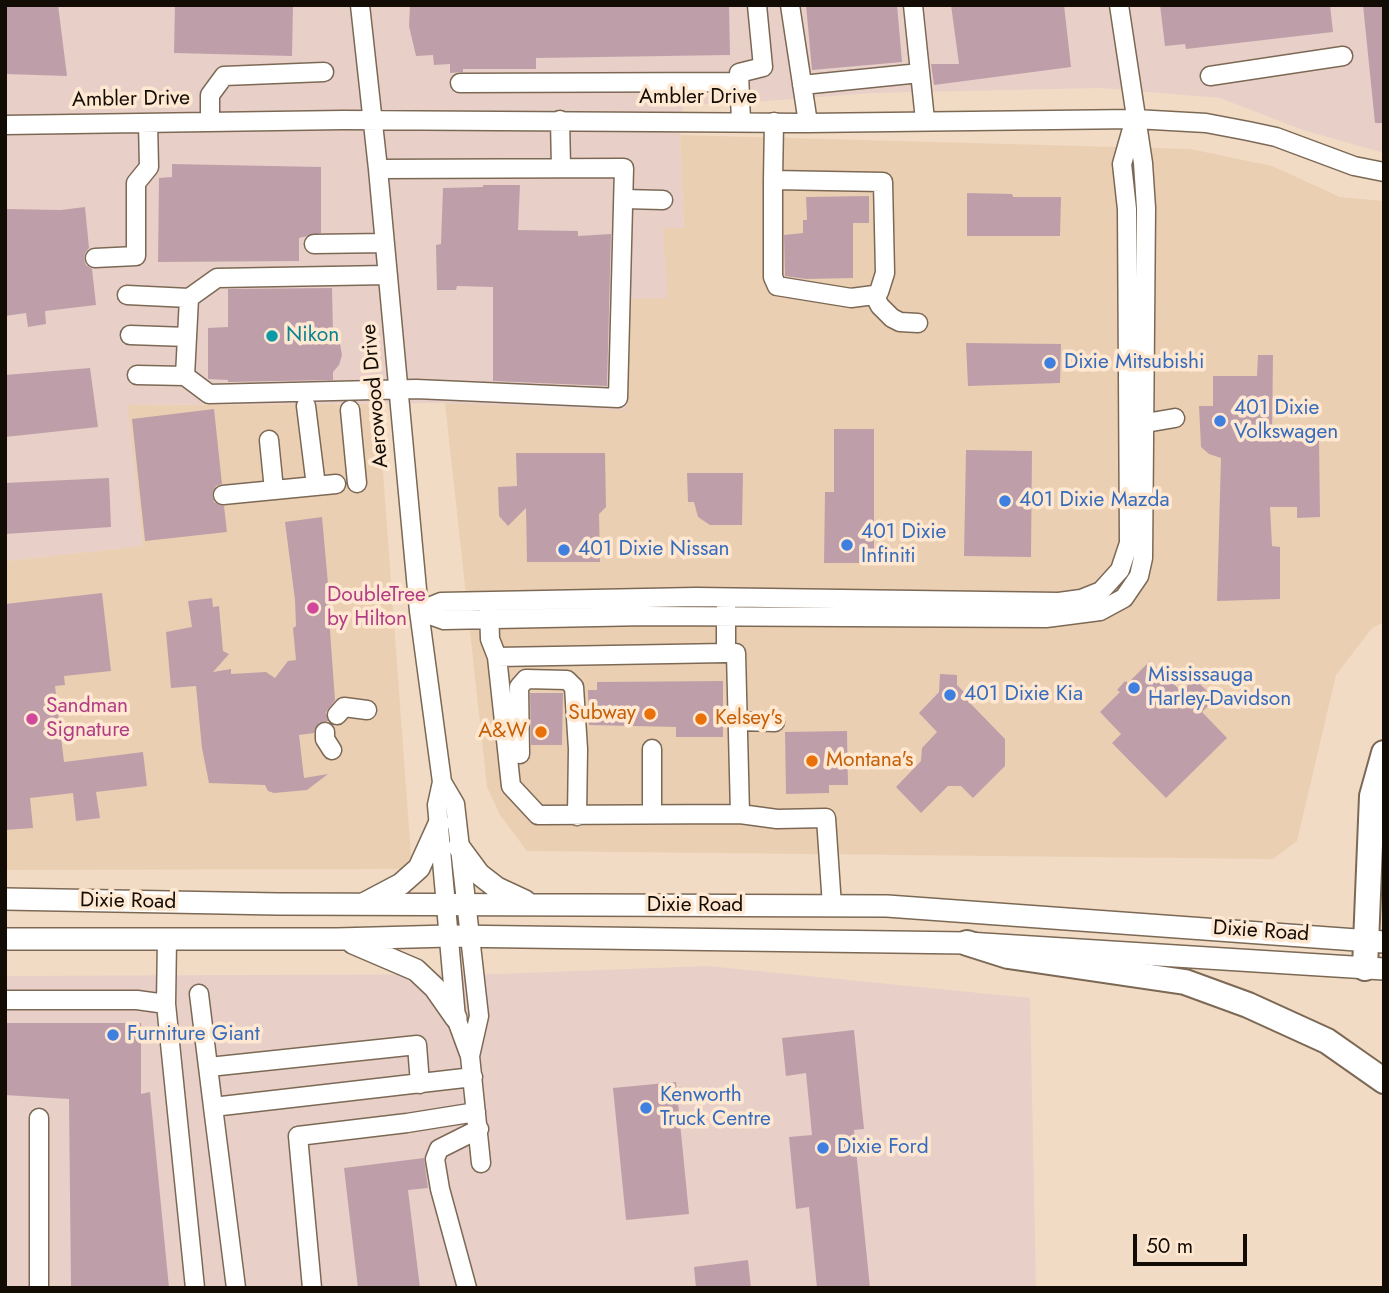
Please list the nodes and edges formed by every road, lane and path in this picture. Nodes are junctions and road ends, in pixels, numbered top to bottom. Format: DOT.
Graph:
graph roads {
  1 [pos="360,5"];
  2 [pos="757,5"];
  3 [pos="790,5"];
  4 [pos="913,5"];
  5 [pos="1119,5"];
  6 [pos="1343,56"];
  7 [pos="324,72"];
  8 [pos="920,74"];
  9 [pos="1210,76"];
  10 [pos="739,82"];
  11 [pos="460,83"];
  12 [pos="802,85"];
  13 [pos="1135,119"];
  14 [pos="560,120"];
  15 [pos="925,120"];
  16 [pos="373,121"];
  17 [pos="741,121"];
  18 [pos="210,122"];
  19 [pos="774,122"];
  20 [pos="148,123"];
  21 [pos="808,123"];
  22 [pos="5,125"];
  23 [pos="561,167"];
  24 [pos="378,169"];
  25 [pos="1384,172"];
  26 [pos="773,180"];
  27 [pos="624,199"];
  28 [pos="663,200"];
  29 [pos="1146,208"];
  30 [pos="1127,209"];
  31 [pos="385,243"];
  32 [pos="314,244"];
  33 [pos="95,258"];
  34 [pos="388,275"];
  35 [pos="127,295"];
  36 [pos="874,295"];
  37 [pos="189,298"];
  38 [pos="918,323"];
  39 [pos="130,335"];
  40 [pos="187,337"];
  41 [pos="137,375"];
  42 [pos="185,376"];
  43 [pos="398,390"];
  44 [pos="306,406"];
  45 [pos="350,411"];
  46 [pos="1175,418"];
  47 [pos="1136,425"];
  48 [pos="269,440"];
  49 [pos="357,483"];
  50 [pos="337,484"];
  51 [pos="316,486"];
  52 [pos="274,490"];
  53 [pos="223,495"];
  54 [pos="726,597"];
  55 [pos="884,599"];
  56 [pos="489,600"];
  57 [pos="1046,610"];
  58 [pos="419,611"];
  59 [pos="726,617"];
  60 [pos="883,617"];
  61 [pos="490,619"];
  62 [pos="726,653"];
  63 [pos="497,657"];
  64 [pos="367,710"];
  65 [pos="337,715"];
  66 [pos="738,722"];
  67 [pos="775,722"];
  68 [pos="325,732"];
  69 [pos="652,749"];
  70 [pos="332,750"];
  71 [pos="1384,753"];
  72 [pos="520,754"];
  73 [pos="442,782"];
  74 [pos="652,814"];
  75 [pos="740,814"];
  76 [pos="577,816"];
  77 [pos="439,824"];
  78 [pos="459,847"];
  79 [pos="5,899"];
  80 [pos="363,904"];
  81 [pos="457,904"];
  82 [pos="534,905"];
  83 [pos="832,906"];
  84 [pos="460,936"];
  85 [pos="5,939"];
  86 [pos="167,939"];
  87 [pos="338,939"];
  88 [pos="1375,941"];
  89 [pos="967,943"];
  90 [pos="1374,968"];
  91 [pos="199,994"];
  92 [pos="5,1000"];
  93 [pos="166,1004"];
  94 [pos="456,1018"];
  95 [pos="470,1056"];
  96 [pos="209,1067"];
  97 [pos="473,1077"];
  98 [pos="1384,1081"];
  99 [pos="420,1084"];
  100 [pos="214,1107"];
  101 [pos="39,1118"];
  102 [pos="478,1121"];
  103 [pos="481,1163"];
  104 [pos="39,1288"];
  105 [pos="195,1288"];
  106 [pos="236,1288"];
  107 [pos="312,1288"];
  108 [pos="467,1288"];
  1 -- 16 [label="street, Aerowood Drive"];
  2 -- 10 [label="street"];
  3 -- 12 [label="street"];
  4 -- 8 [label="street"];
  5 -- 13 [label="street"];
  6 -- 9 [label="street"];
  7 -- 18 [label="street"];
  8 -- 12 [label="street"];
  8 -- 15 [label="street"];
  10 -- 11 [label="street"];
  10 -- 17 [label="street"];
  12 -- 21 [label="street"];
  13 -- 15 [label="street, Ambler Drive"];
  13 -- 25 [label="street, Ambler Drive"];
  13 -- 29 [label="street"];
  13 -- 30 [label="street"];
  14 -- 16 [label="street, Ambler Drive"];
  14 -- 17 [label="street, Ambler Drive"];
  14 -- 23 [label="street"];
  15 -- 21 [label="street, Ambler Drive"];
  16 -- 18 [label="street, Ambler Drive"];
  16 -- 24 [label="street, Aerowood Drive"];
  17 -- 19 [label="street, Ambler Drive"];
  18 -- 20 [label="street, Ambler Drive"];
  19 -- 21 [label="street, Ambler Drive"];
  19 -- 26 [label="street"];
  20 -- 22 [label="street, Ambler Drive"];
  20 -- 33 [label="street"];
  23 -- 24 [label="street"];
  23 -- 27 [label="street"];
  24 -- 31 [label="street, Aerowood Drive"];
  26 -- 36 [label="street"];
  26 -- 36 [label="street"];
  27 -- 28 [label="street"];
  27 -- 43 [label="street"];
  29 -- 30 [label="street"];
  29 -- 47 [label="street"];
  30 -- 47 [label="street"];
  31 -- 32 [label="street"];
  31 -- 34 [label="street, Aerowood Drive"];
  34 -- 37 [label="street"];
  34 -- 43 [label="street, Aerowood Drive"];
  35 -- 37 [label="street"];
  36 -- 38 [label="street"];
  37 -- 40 [label="street"];
  39 -- 40 [label="street"];
  40 -- 42 [label="street"];
  41 -- 42 [label="street"];
  42 -- 43 [label="street"];
  43 -- 58 [label="street, Aerowood Drive"];
  44 -- 51 [label="street"];
  45 -- 49 [label="street"];
  46 -- 47 [label="street"];
  47 -- 57 [label="street"];
  48 -- 52 [label="street"];
  50 -- 51 [label="street"];
  51 -- 52 [label="street"];
  52 -- 53 [label="street"];
  54 -- 55 [label="street"];
  54 -- 56 [label="street"];
  54 -- 59 [label="street"];
  55 -- 57 [label="street"];
  55 -- 60 [label="street"];
  56 -- 58 [label="street"];
  56 -- 61 [label="street"];
  57 -- 60 [label="street"];
  58 -- 61 [label="street"];
  58 -- 73 [label="street, Aerowood Drive"];
  59 -- 60 [label="street"];
  59 -- 61 [label="street"];
  59 -- 62 [label="street"];
  61 -- 63 [label="street"];
  62 -- 63 [label="street"];
  62 -- 66 [label="street"];
  63 -- 76 [label="street"];
  64 -- 65 [label="street"];
  66 -- 67 [label="street"];
  66 -- 75 [label="street"];
  68 -- 70 [label="street"];
  69 -- 74 [label="street"];
  71 -- 88 [label="highway"];
  72 -- 76 [label="street"];
  73 -- 77 [label="street, Aerowood Drive"];
  73 -- 78 [label="street, Aerowood Drive"];
  74 -- 75 [label="street"];
  74 -- 76 [label="street"];
  75 -- 83 [label="street"];
  77 -- 80 [label="main road"];
  77 -- 81 [label="street, Aerowood Drive"];
  78 -- 81 [label="street, Aerowood Drive"];
  78 -- 82 [label="main road"];
  79 -- 80 [label="main road, Dixie Road"];
  80 -- 81 [label="main road, Dixie Road"];
  81 -- 82 [label="main road, Dixie Road"];
  81 -- 84 [label="street, Aerowood Drive"];
  82 -- 83 [label="main road, Dixie Road"];
  83 -- 88 [label="main road, Dixie Road"];
  84 -- 87 [label="main road, Dixie Road"];
  84 -- 89 [label="main road, Dixie Road"];
  84 -- 94 [label="street, Aerowood Drive"];
  84 -- 95 [label="street, Aerowood Drive"];
  85 -- 86 [label="main road, Dixie Road"];
  86 -- 87 [label="main road, Dixie Road"];
  86 -- 93 [label="street"];
  87 -- 94 [label="main road"];
  88 -- 90 [label="highway"];
  89 -- 90 [label="main road, Dixie Road"];
  89 -- 98 [label="highway"];
  91 -- 96 [label="street"];
  92 -- 93 [label="street"];
  93 -- 105 [label="street"];
  94 -- 95 [label="street, Aerowood Drive"];
  95 -- 97 [label="street, Aerowood Drive"];
  96 -- 99 [label="street"];
  96 -- 100 [label="street"];
  97 -- 99 [label="street"];
  97 -- 102 [label="street, Aerowood Drive"];
  99 -- 100 [label="street"];
  100 -- 106 [label="street"];
  101 -- 104 [label="street"];
  102 -- 103 [label="street, Aerowood Drive"];
  102 -- 107 [label="street"];
  102 -- 108 [label="street"];
}
